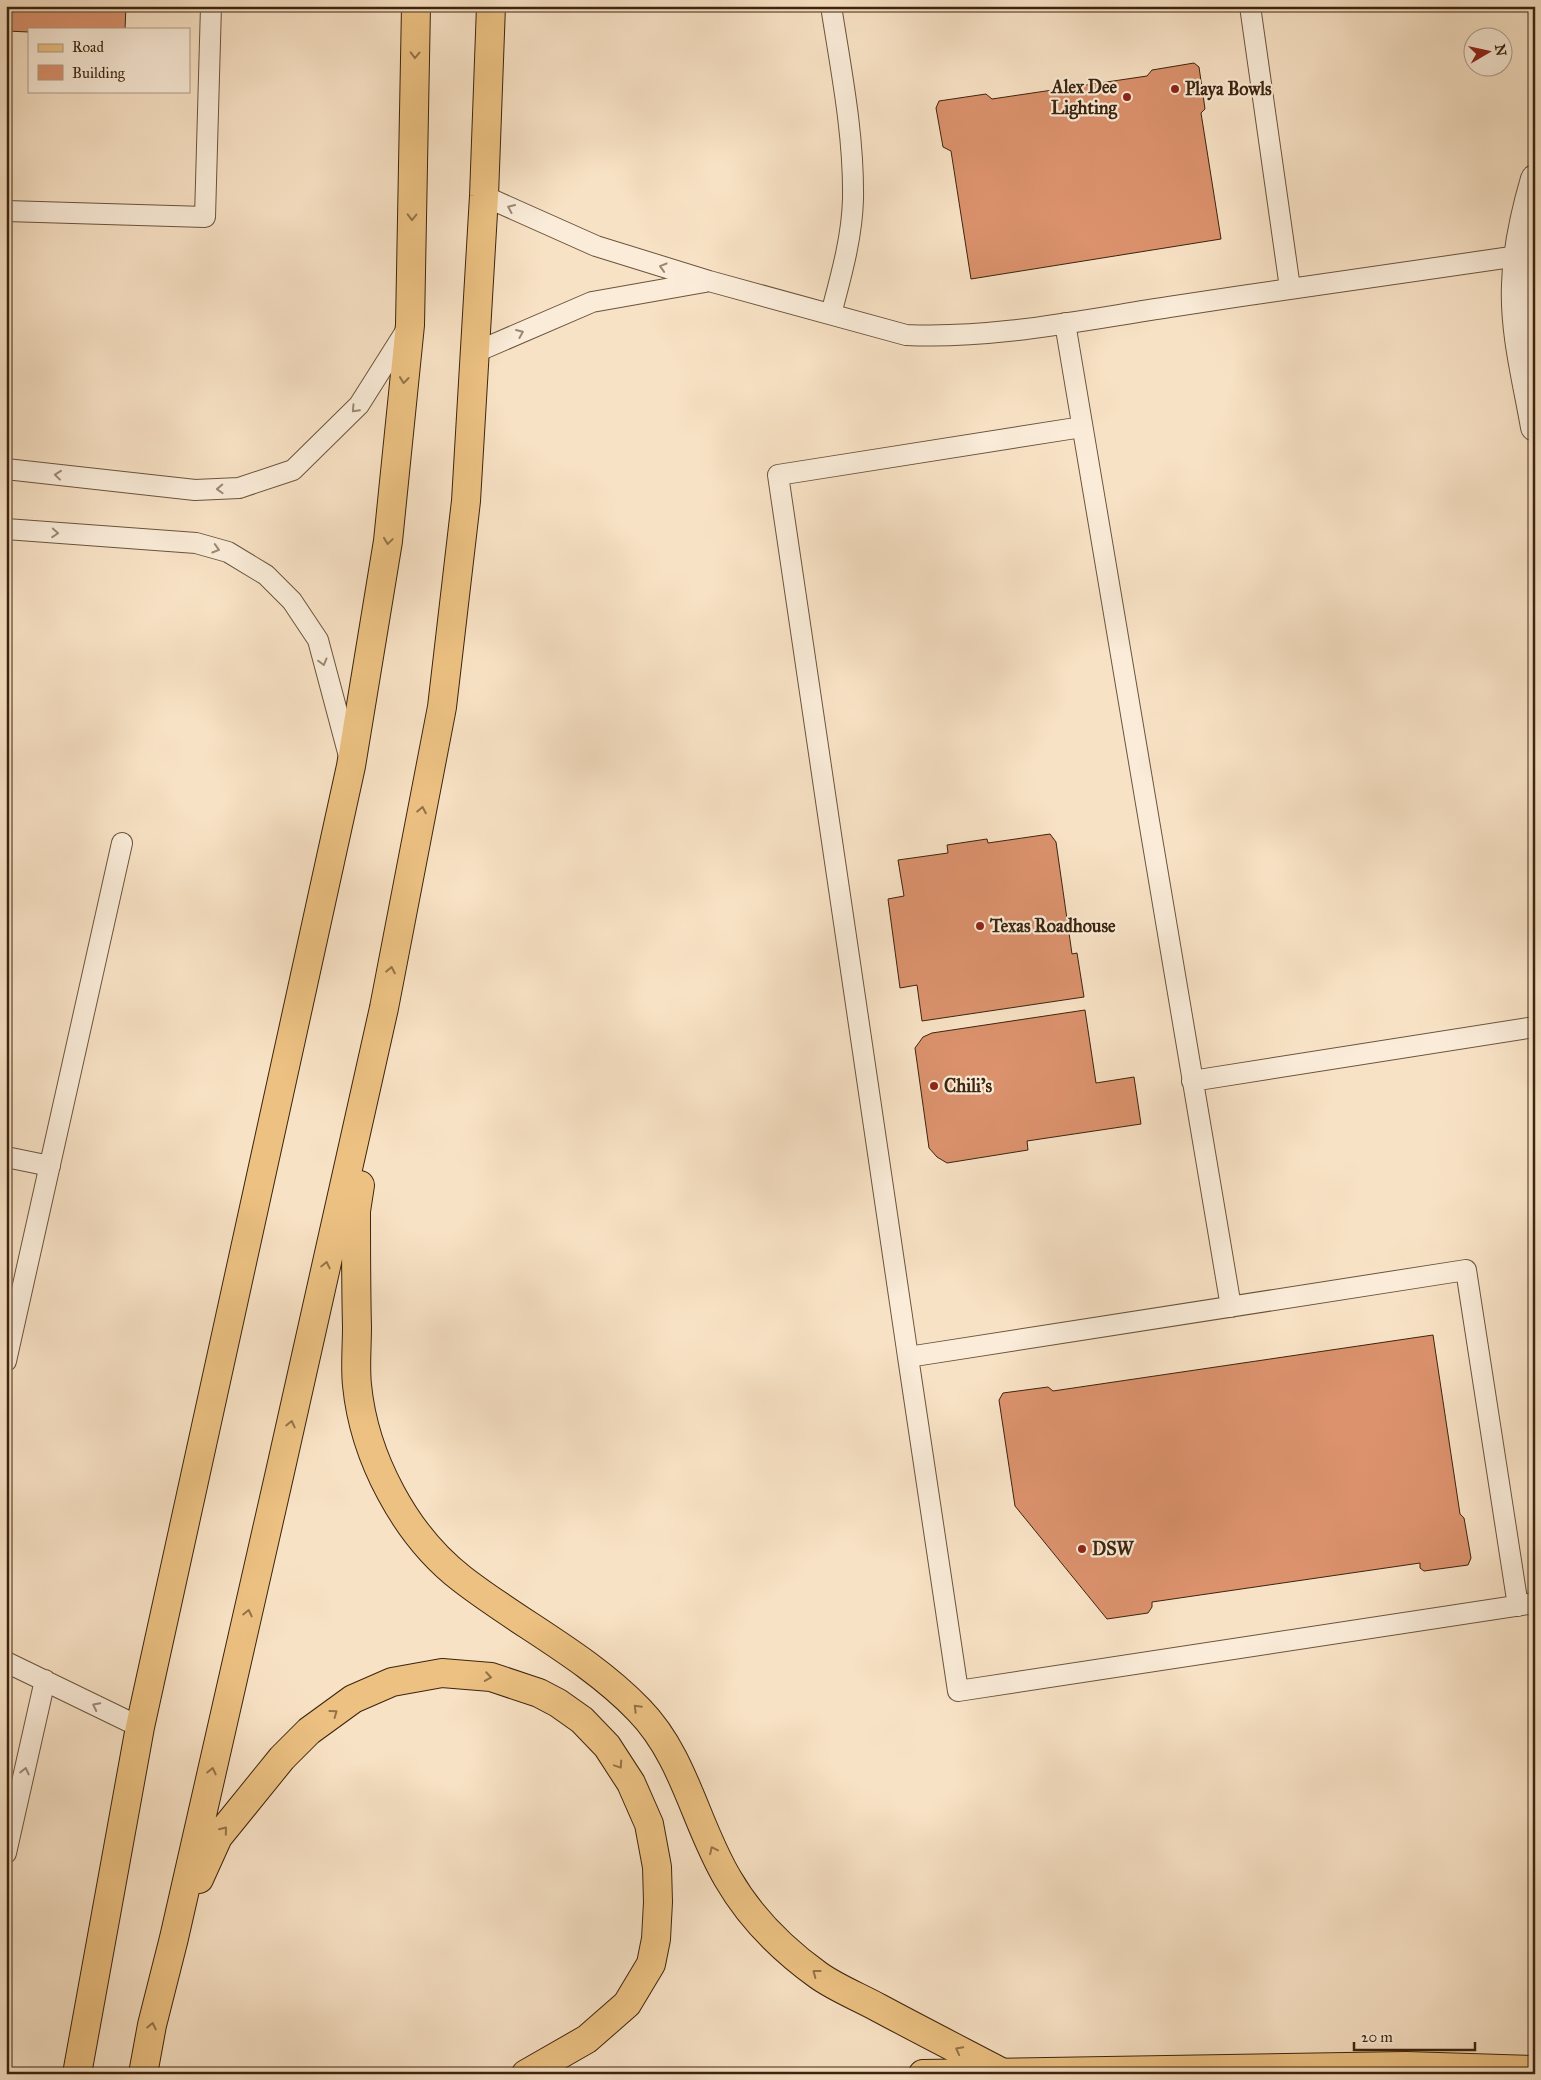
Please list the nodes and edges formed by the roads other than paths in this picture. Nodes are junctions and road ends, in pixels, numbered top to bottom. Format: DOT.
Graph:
graph roads {
  1 [pos="211,6"];
  2 [pos="416,6"];
  3 [pos="491,6"];
  4 [pos="831,6"];
  5 [pos="1250,6"];
  6 [pos="1535,179"];
  7 [pos="484,196"];
  8 [pos="6,211"];
  9 [pos="1518,256"];
  10 [pos="709,281"];
  11 [pos="1290,288"];
  12 [pos="831,314"];
  13 [pos="1065,323"];
  14 [pos="410,325"];
  15 [pos="476,352"];
  16 [pos="1082,427"];
  17 [pos="1535,427"];
  18 [pos="6,469"];
  19 [pos="6,529"];
  20 [pos="351,766"];
  21 [pos="122,843"];
  22 [pos="384,1008"];
  23 [pos="1535,1027"];
  24 [pos="1192,1081"];
  25 [pos="6,1157"];
  26 [pos="50,1166"];
  27 [pos="1231,1307"];
  28 [pos="908,1358"];
  29 [pos="6,1361"];
  30 [pos="1526,1605"];
  31 [pos="6,1662"];
  32 [pos="45,1680"];
  33 [pos="140,1728"];
  34 [pos="6,1853"];
  35 [pos="174,1938"];
  36 [pos="1535,2070"];
  37 [pos="1002,2073"];
  38 [pos="77,2074"];
  39 [pos="143,2074"];
  40 [pos="526,2074"];
  41 [pos="923,2074"];
  1 -- 8 [label="lane"];
  2 -- 14 [label="main road, one-way"];
  3 -- 7 [label="main road"];
  4 -- 12 [label="lane"];
  5 -- 11 [label="lane"];
  6 -- 9 [label="street"];
  10 -- 7 [label="lane, one-way"];
  7 -- 15 [label="main road"];
  9 -- 11 [label="lane"];
  9 -- 17 [label="street"];
  10 -- 12 [label="lane"];
  15 -- 10 [label="lane, one-way"];
  11 -- 13 [label="lane"];
  12 -- 13 [label="lane"];
  13 -- 16 [label="lane"];
  14 -- 18 [label="lane, one-way"];
  14 -- 20 [label="main road, one-way"];
  22 -- 15 [label="main road, one-way"];
  16 -- 24 [label="lane"];
  16 -- 28 [label="lane"];
  19 -- 20 [label="lane, one-way"];
  20 -- 33 [label="main road"];
  21 -- 26 [label="lane"];
  35 -- 22 [label="main road, one-way"];
  37 -- 22 [label="main road, one-way"];
  23 -- 24 [label="lane"];
  24 -- 27 [label="lane"];
  25 -- 26 [label="lane"];
  26 -- 29 [label="lane"];
  27 -- 28 [label="lane"];
  27 -- 30 [label="lane"];
  28 -- 30 [label="lane"];
  31 -- 32 [label="lane"];
  33 -- 32 [label="lane, one-way"];
  34 -- 32 [label="lane, one-way"];
  33 -- 38 [label="main road"];
  39 -- 35 [label="main road, one-way"];
  35 -- 40 [label="main road, one-way"];
  36 -- 37 [label="main road"];
  37 -- 41 [label="main road"];
}
